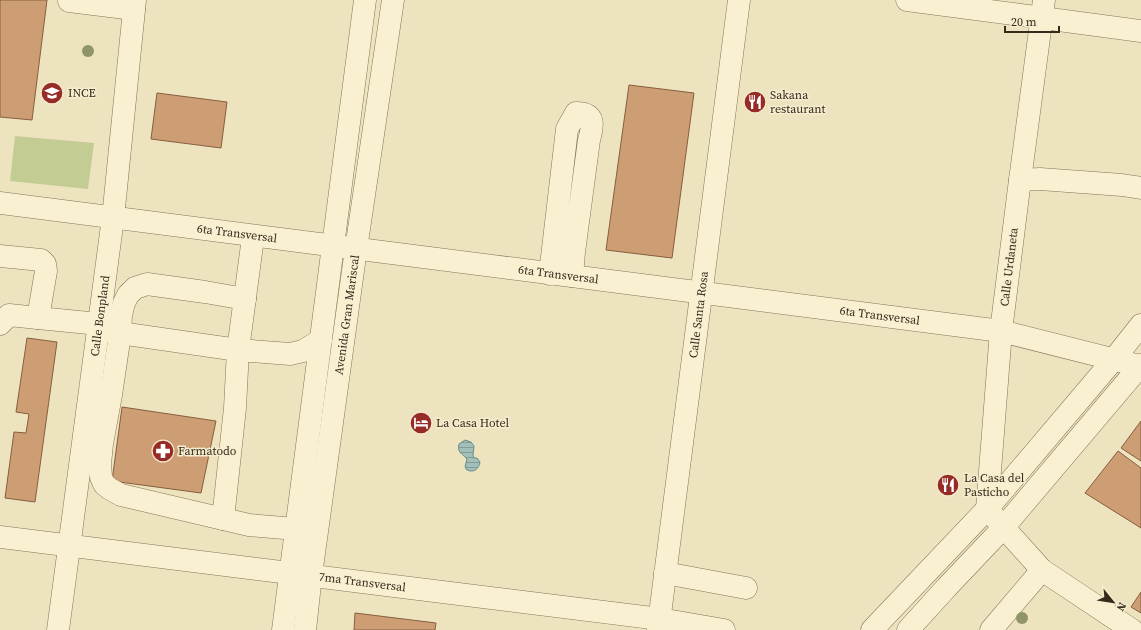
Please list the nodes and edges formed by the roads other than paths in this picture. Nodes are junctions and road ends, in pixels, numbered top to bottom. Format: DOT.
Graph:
graph roads {
  1 [pos="365,0"];
  2 [pos="392,0"];
  3 [pos="739,0"];
  4 [pos="907,0"];
  5 [pos="69,1"];
  6 [pos="134,4"];
  7 [pos="1043,9"];
  8 [pos="1141,32"];
  9 [pos="1020,180"];
  10 [pos="1141,188"];
  11 [pos="0,203"];
  12 [pos="113,218"];
  13 [pos="252,236"];
  14 [pos="334,246"];
  15 [pos="356,249"];
  16 [pos="0,256"];
  17 [pos="550,274"];
  18 [pos="572,276"];
  19 [pos="700,293"];
  20 [pos="245,299"];
  21 [pos="38,318"];
  22 [pos="0,324"];
  23 [pos="1141,325"];
  24 [pos="98,327"];
  25 [pos="1001,331"];
  26 [pos="120,334"];
  27 [pos="321,340"];
  28 [pos="238,350"];
  29 [pos="1114,359"];
  30 [pos="1140,366"];
  31 [pos="986,509"];
  32 [pos="223,519"];
  33 [pos="1003,528"];
  34 [pos="296,529"];
  35 [pos="0,537"];
  36 [pos="70,545"];
  37 [pos="1042,570"];
  38 [pos="290,572"];
  39 [pos="665,573"];
  40 [pos="311,575"];
  41 [pos="746,588"];
  42 [pos="659,624"];
  43 [pos="58,630"];
  44 [pos="283,630"];
  45 [pos="305,630"];
  46 [pos="724,630"];
  47 [pos="872,630"];
  48 [pos="908,630"];
  49 [pos="991,630"];
  50 [pos="1132,630"];
  1 -- 14 [label="street, Avenida Gran Mariscal"];
  2 -- 15 [label="street, Avenida Gran Mariscal"];
  3 -- 19 [label="street, Calle Santa Rosa"];
  4 -- 7 [label="street"];
  5 -- 6 [label="street"];
  6 -- 12 [label="street, Calle Bonpland"];
  7 -- 8 [label="street"];
  7 -- 9 [label="street, Calle Urdaneta"];
  9 -- 10 [label="street"];
  9 -- 25 [label="street, Calle Urdaneta"];
  11 -- 12 [label="street, 6ta Transversal"];
  12 -- 13 [label="street, 6ta Transversal"];
  12 -- 24 [label="street, Calle Bonpland"];
  13 -- 14 [label="street, 6ta Transversal"];
  13 -- 20 [label="street"];
  14 -- 15 [label="street, 6ta Transversal"];
  14 -- 27 [label="street, Avenida Gran Mariscal"];
  15 -- 17 [label="street, 6ta Transversal"];
  15 -- 40 [label="street, Avenida Gran Mariscal"];
  16 -- 21 [label="street"];
  17 -- 18 [label="street, 6ta Transversal"];
  17 -- 18 [label="street"];
  18 -- 19 [label="street, 6ta Transversal"];
  19 -- 25 [label="street, 6ta Transversal"];
  19 -- 39 [label="street, Calle Santa Rosa"];
  20 -- 26 [label="street"];
  20 -- 28 [label="street"];
  21 -- 22 [label="street"];
  21 -- 24 [label="street"];
  23 -- 29 [label="street"];
  24 -- 26 [label="street"];
  24 -- 36 [label="street, Calle Bonpland"];
  25 -- 29 [label="street, 6ta Transversal"];
  25 -- 31 [label="street, Calle Urdaneta"];
  26 -- 28 [label="street"];
  26 -- 32 [label="street"];
  27 -- 28 [label="street"];
  27 -- 34 [label="street, Avenida Gran Mariscal"];
  28 -- 32 [label="street"];
  29 -- 30 [label="street, 6ta Transversal"];
  29 -- 31 [label="street"];
  30 -- 33 [label="street"];
  31 -- 33 [label="street"];
  31 -- 47 [label="street"];
  32 -- 34 [label="street"];
  33 -- 37 [label="street"];
  33 -- 48 [label="street"];
  34 -- 38 [label="street, Avenida Gran Mariscal"];
  35 -- 36 [label="street, 7ma Transversal"];
  36 -- 38 [label="street, 7ma Transversal"];
  36 -- 43 [label="street, Calle Bonpland"];
  37 -- 49 [label="street"];
  37 -- 50 [label="street"];
  38 -- 40 [label="street, 7ma Transversal"];
  38 -- 44 [label="street, Avenida Gran Mariscal"];
  39 -- 41 [label="street"];
  39 -- 42 [label="street, Calle Santa Rosa"];
  40 -- 42 [label="street, 7ma Transversal"];
  40 -- 45 [label="street, Avenida Gran Mariscal"];
  42 -- 46 [label="street, 7ma Transversal"];
}
